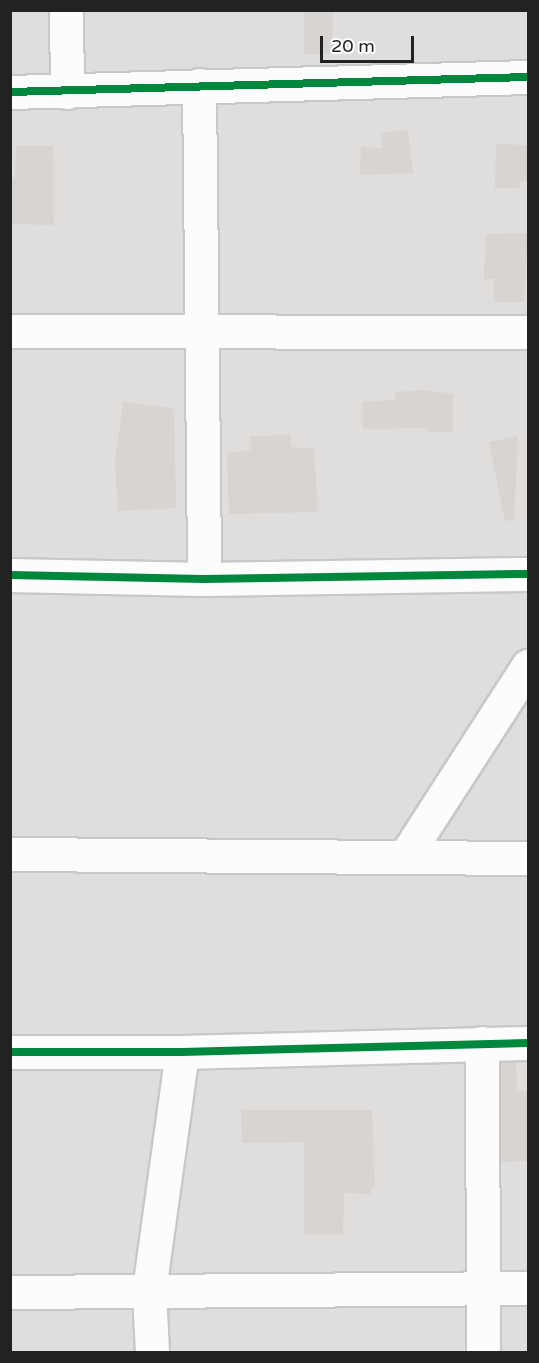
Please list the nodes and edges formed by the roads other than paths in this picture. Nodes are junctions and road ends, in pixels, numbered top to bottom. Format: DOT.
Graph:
graph roads {
  1 [pos="66,10"];
  2 [pos="528,77"];
  3 [pos="199,85"];
  4 [pos="67,92"];
  5 [pos="10,93"];
  6 [pos="10,331"];
  7 [pos="202,332"];
  8 [pos="528,332"];
  9 [pos="528,574"];
  10 [pos="10,575"];
  11 [pos="204,579"];
  12 [pos="528,666"];
  13 [pos="10,854"];
  14 [pos="406,855"];
  15 [pos="528,858"];
  16 [pos="482,1043"];
  17 [pos="528,1043"];
  18 [pos="10,1052"];
  19 [pos="182,1052"];
  20 [pos="483,1287"];
  21 [pos="528,1288"];
  22 [pos="150,1290"];
  23 [pos="10,1292"];
  24 [pos="152,1353"];
  25 [pos="483,1353"];
  1 -- 4 [label="street"];
  2 -- 3 [label="street"];
  3 -- 4 [label="street"];
  3 -- 7 [label="street"];
  4 -- 5 [label="street"];
  6 -- 7 [label="street"];
  7 -- 8 [label="street"];
  7 -- 11 [label="street"];
  9 -- 11 [label="street"];
  10 -- 11 [label="street"];
  12 -- 14 [label="street"];
  13 -- 14 [label="street"];
  14 -- 15 [label="street"];
  16 -- 17 [label="street"];
  16 -- 19 [label="street"];
  16 -- 20 [label="street"];
  18 -- 19 [label="street"];
  19 -- 22 [label="street"];
  20 -- 21 [label="street"];
  20 -- 22 [label="street"];
  20 -- 25 [label="street"];
  22 -- 23 [label="street"];
  22 -- 24 [label="street"];
}
